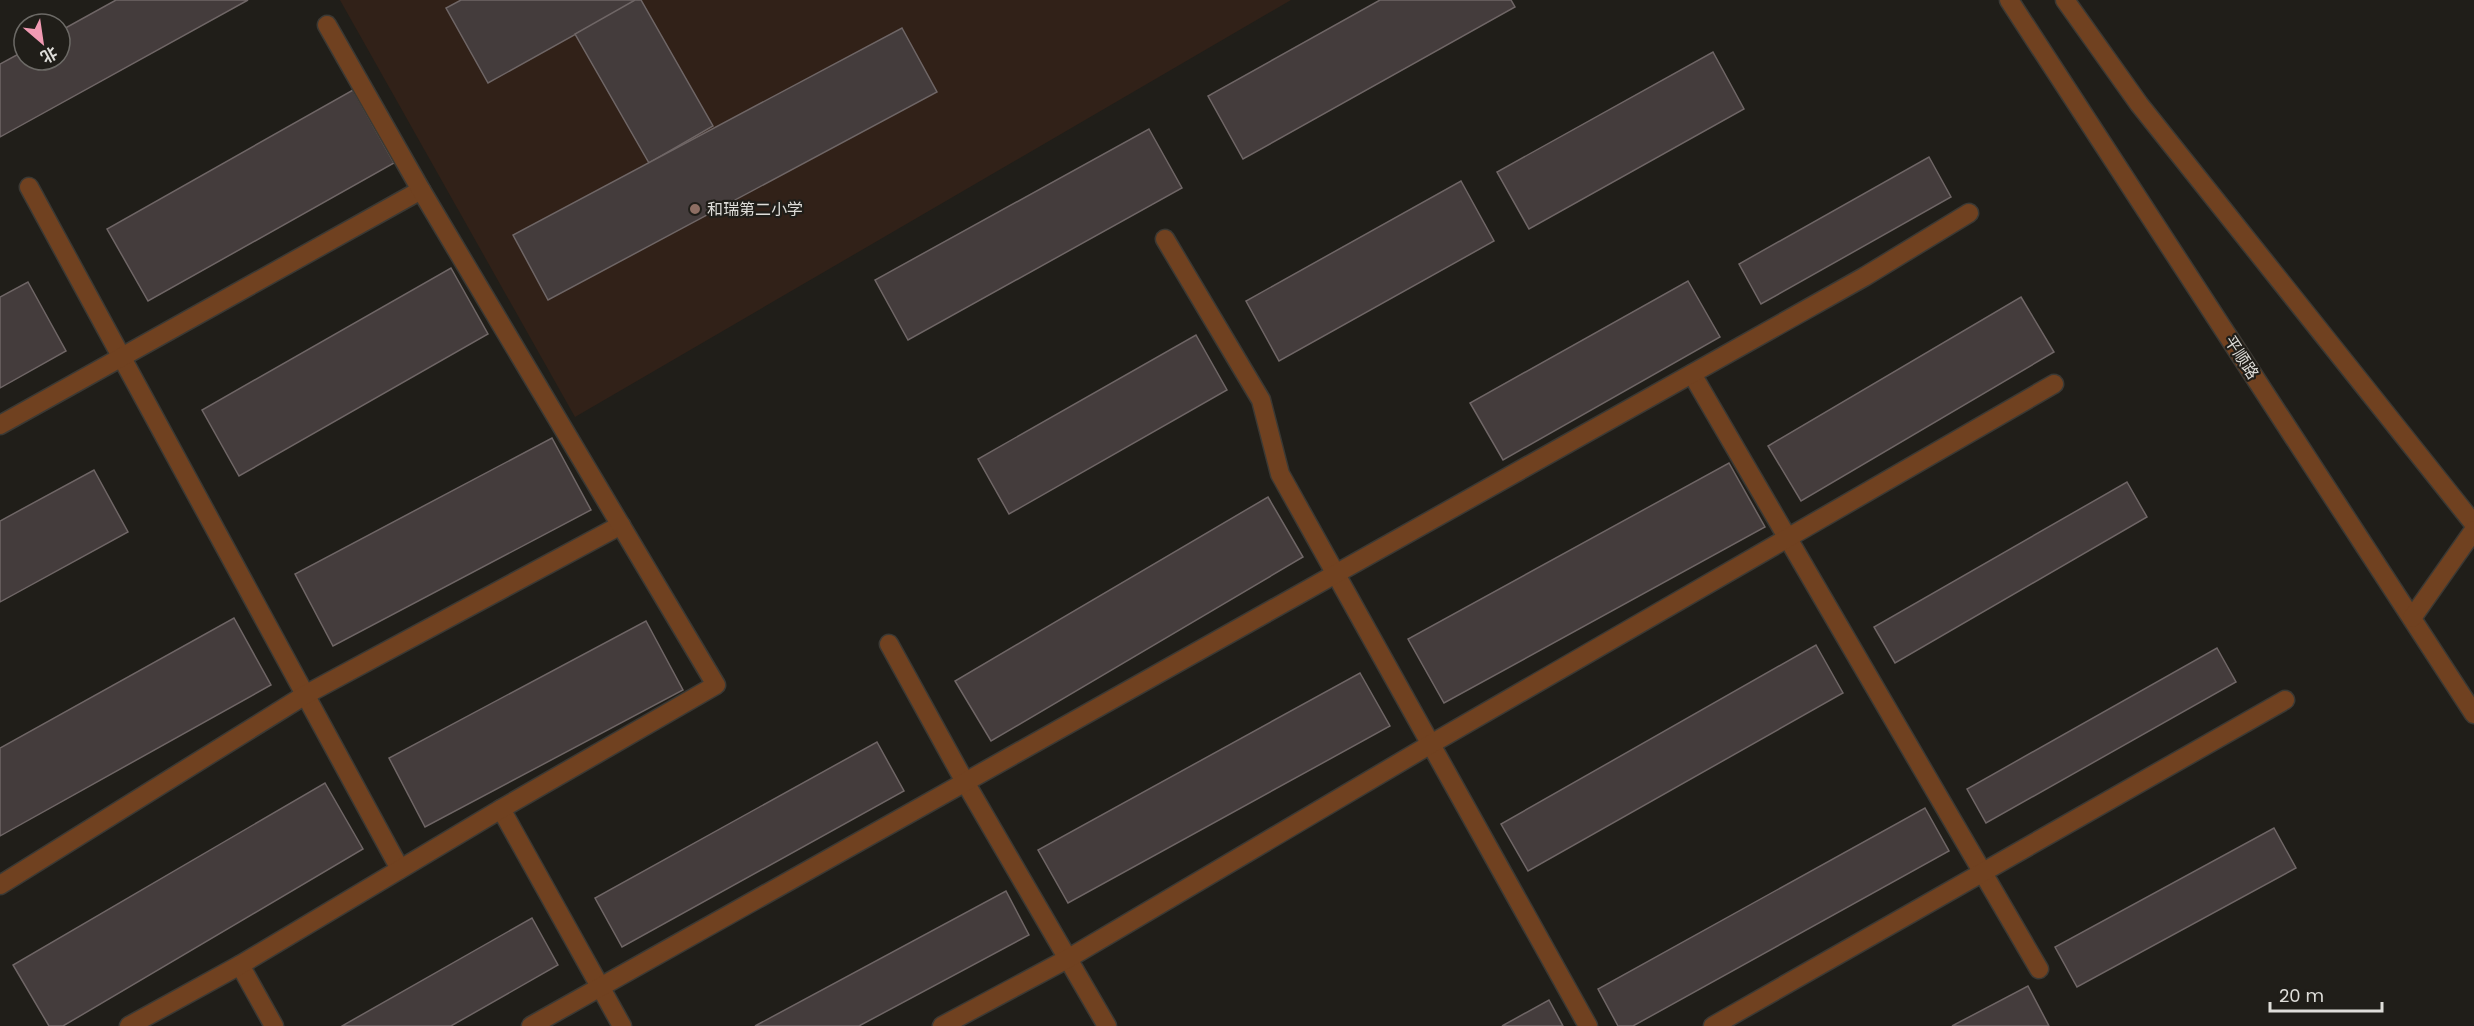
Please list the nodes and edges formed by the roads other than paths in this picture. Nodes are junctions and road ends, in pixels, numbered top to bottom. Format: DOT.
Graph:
graph roads {
  1 [pos="2009,0"];
  2 [pos="2065,0"];
  3 [pos="327,25"];
  4 [pos="29,187"];
  5 [pos="421,190"];
  6 [pos="1969,213"];
  7 [pos="1166,239"];
  8 [pos="121,356"];
  9 [pos="1692,374"];
  10 [pos="2054,384"];
  11 [pos="0,425"];
  12 [pos="2474,524"];
  13 [pos="621,525"];
  14 [pos="2474,530"];
  15 [pos="1786,537"];
  16 [pos="1336,575"];
  17 [pos="2412,618"];
  18 [pos="889,644"];
  19 [pos="305,695"];
  20 [pos="2285,699"];
  21 [pos="2474,714"];
  22 [pos="1431,744"];
  23 [pos="965,782"];
  24 [pos="501,809"];
  25 [pos="400,869"];
  26 [pos="1981,873"];
  27 [pos="0,885"];
  28 [pos="1069,958"];
  29 [pos="240,965"];
  30 [pos="2039,969"];
  31 [pos="600,987"];
  32 [pos="129,1026"];
  33 [pos="274,1026"];
  34 [pos="531,1026"];
  35 [pos="622,1026"];
  36 [pos="942,1026"];
  37 [pos="1107,1026"];
  38 [pos="1588,1026"];
  39 [pos="1713,1026"];
  1 -- 17 [label="street, 平顺路"];
  2 -- 12 [label="street"];
  3 -- 5 [label="street"];
  4 -- 8 [label="street"];
  5 -- 8 [label="street"];
  5 -- 13 [label="street"];
  6 -- 9 [label="street"];
  7 -- 16 [label="street"];
  8 -- 11 [label="street"];
  8 -- 19 [label="street"];
  9 -- 15 [label="street"];
  9 -- 16 [label="street"];
  10 -- 15 [label="street"];
  13 -- 19 [label="street"];
  13 -- 24 [label="street"];
  14 -- 17 [label="street"];
  15 -- 22 [label="street"];
  15 -- 26 [label="street"];
  16 -- 22 [label="street"];
  16 -- 23 [label="street"];
  17 -- 21 [label="street, 平顺路"];
  18 -- 23 [label="street"];
  19 -- 25 [label="street"];
  19 -- 27 [label="street"];
  20 -- 26 [label="street"];
  22 -- 28 [label="street"];
  22 -- 38 [label="street"];
  23 -- 28 [label="street"];
  23 -- 31 [label="street"];
  24 -- 25 [label="street"];
  24 -- 31 [label="street"];
  25 -- 29 [label="street"];
  26 -- 30 [label="street"];
  26 -- 39 [label="street"];
  28 -- 36 [label="street"];
  28 -- 37 [label="street"];
  29 -- 32 [label="street"];
  29 -- 33 [label="street"];
  31 -- 34 [label="street"];
  31 -- 35 [label="street"];
}
